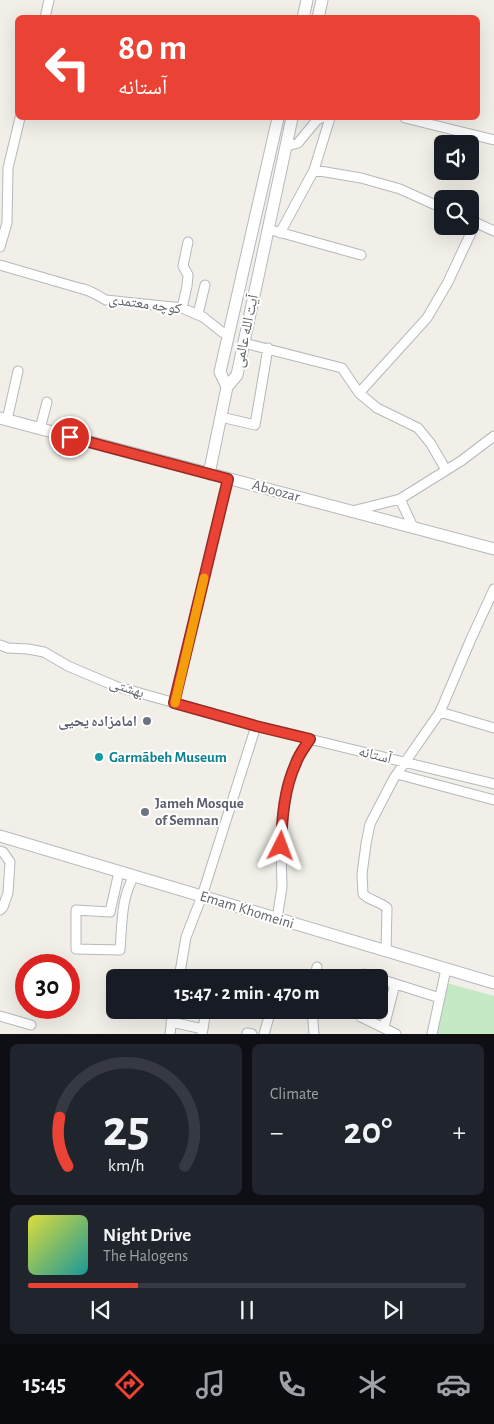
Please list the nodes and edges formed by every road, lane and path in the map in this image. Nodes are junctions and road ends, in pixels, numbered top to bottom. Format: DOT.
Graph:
graph roads {
  1 [pos="49,0"];
  2 [pos="308,0"];
  3 [pos="322,0"];
  4 [pos="46,15"];
  5 [pos="304,15"];
  6 [pos="319,15"];
  7 [pos="20,120"];
  8 [pos="278,120"];
  9 [pos="289,120"];
  10 [pos="317,120"];
  11 [pos="329,120"];
  12 [pos="413,120"];
  13 [pos="494,140"];
  14 [pos="287,146"];
  15 [pos="314,170"];
  16 [pos="434,204"];
  17 [pos="479,224"];
  18 [pos="268,229"];
  19 [pos="494,231"];
  20 [pos="280,233"];
  21 [pos="467,235"];
  22 [pos="188,242"];
  23 [pos="0,247"];
  24 [pos="361,255"];
  25 [pos="0,265"];
  26 [pos="205,285"];
  27 [pos="182,308"];
  28 [pos="198,314"];
  29 [pos="229,335"];
  30 [pos="244,342"];
  31 [pos="268,348"];
  32 [pos="18,371"];
  33 [pos="227,387"];
  34 [pos="359,393"];
  35 [pos="47,402"];
  36 [pos="221,417"];
  37 [pos="3,419"];
  38 [pos="40,429"];
  39 [pos="494,436"];
  40 [pos="446,470"];
  41 [pos="209,474"];
  42 [pos="228,479"];
  43 [pos="400,499"];
  44 [pos="351,511"];
  45 [pos="413,528"];
  46 [pos="494,549"];
  47 [pos="494,589"];
  48 [pos="0,646"];
  49 [pos="174,703"];
  50 [pos="440,712"];
  51 [pos="256,726"];
  52 [pos="494,728"];
  53 [pos="310,739"];
  54 [pos="405,762"];
  55 [pos="397,774"];
  56 [pos="494,784"];
  57 [pos="494,800"];
  58 [pos="0,836"];
  59 [pos="0,851"];
  60 [pos="119,872"];
  61 [pos="134,876"];
  62 [pos="202,896"];
  63 [pos="0,910"];
  64 [pos="277,918"];
  65 [pos="386,951"];
  66 [pos="446,968"];
  67 [pos="181,969"];
  68 [pos="388,982"];
  69 [pos="494,983"];
  70 [pos="395,984"];
  71 [pos="440,998"];
  72 [pos="0,1016"];
  73 [pos="172,1019"];
  74 [pos="205,1019"];
  75 [pos="268,1019"];
  76 [pos="313,1019"];
  77 [pos="366,1019"];
  78 [pos="171,1022"];
  79 [pos="31,1025"];
  80 [pos="384,1027"];
  81 [pos="203,1032"];
  82 [pos="170,1034"];
  83 [pos="264,1034"];
  84 [pos="314,1034"];
  85 [pos="396,1034"];
  86 [pos="432,1034"];
  1 -- 4 [label="street"];
  2 -- 5 [label="street"];
  3 -- 6 [label="street"];
  7 -- 23 [label="street"];
  8 -- 29 [label="street, آیت الله عالمی"];
  9 -- 14 [label="street, آیت الله عالمی"];
  10 -- 14 [label="street"];
  11 -- 15 [label="street"];
  12 -- 13 [label="street"];
  14 -- 18 [label="street, آیت الله عالمی"];
  15 -- 16 [label="street"];
  15 -- 20 [label="street"];
  17 -- 19 [label="street"];
  18 -- 20 [label="street"];
  18 -- 30 [label="street, آیت الله عالمی"];
  20 -- 24 [label="street"];
  21 -- 34 [label="street"];
  22 -- 27 [label="street"];
  25 -- 27 [label="street, کوچه معتمدی"];
  26 -- 28 [label="street"];
  27 -- 28 [label="street, کوچه معتمدی"];
  28 -- 29 [label="street, کوچه معتمدی"];
  29 -- 33 [label="street, آیت الله عالمی"];
  30 -- 31 [label="street"];
  30 -- 33 [label="street, آیت الله عالمی"];
  31 -- 34 [label="street"];
  31 -- 36 [label="street"];
  32 -- 37 [label="street"];
  33 -- 36 [label="street"];
  34 -- 40 [label="street"];
  35 -- 38 [label="street"];
  36 -- 41 [label="street"];
  37 -- 38 [label="street, Aboozar"];
  38 -- 41 [label="street, Aboozar"];
  39 -- 40 [label="street"];
  40 -- 43 [label="street"];
  41 -- 42 [label="street, Aboozar"];
  42 -- 44 [label="street, Aboozar"];
  42 -- 49 [label="street"];
  43 -- 44 [label="street"];
  43 -- 45 [label="street"];
  44 -- 45 [label="street, Aboozar"];
  45 -- 46 [label="street, Aboozar"];
  47 -- 50 [label="street"];
  48 -- 49 [label="street, بهشتی"];
  49 -- 51 [label="street, بهشتی"];
  50 -- 52 [label="street"];
  50 -- 54 [label="street"];
  51 -- 53 [label="street, آستانه"];
  51 -- 62 [label="street"];
  53 -- 54 [label="street, آستانه"];
  53 -- 64 [label="street"];
  54 -- 55 [label="street"];
  54 -- 56 [label="street, آستانه"];
  55 -- 57 [label="street, آستانه"];
  55 -- 65 [label="street"];
  58 -- 60 [label="street, Emam Khomeini"];
  59 -- 63 [label="street"];
  60 -- 61 [label="street, Emam Khomeini"];
  60 -- 61 [label="street"];
  61 -- 62 [label="street, Emam Khomeini"];
  62 -- 64 [label="street, Emam Khomeini"];
  62 -- 67 [label="street"];
  64 -- 65 [label="street, Emam Khomeini"];
  65 -- 66 [label="street, Emam Khomeini"];
  66 -- 69 [label="street, Emam Khomeini"];
  66 -- 71 [label="street"];
  68 -- 70 [label="street"];
  70 -- 71 [label="street"];
  70 -- 80 [label="street"];
  71 -- 86 [label="street"];
  72 -- 79 [label="street"];
  73 -- 78 [label="street"];
  74 -- 81 [label="street"];
  75 -- 83 [label="street"];
  76 -- 84 [label="street"];
  77 -- 80 [label="street"];
  78 -- 81 [label="street"];
  78 -- 82 [label="street"];
  80 -- 85 [label="street"];
}
